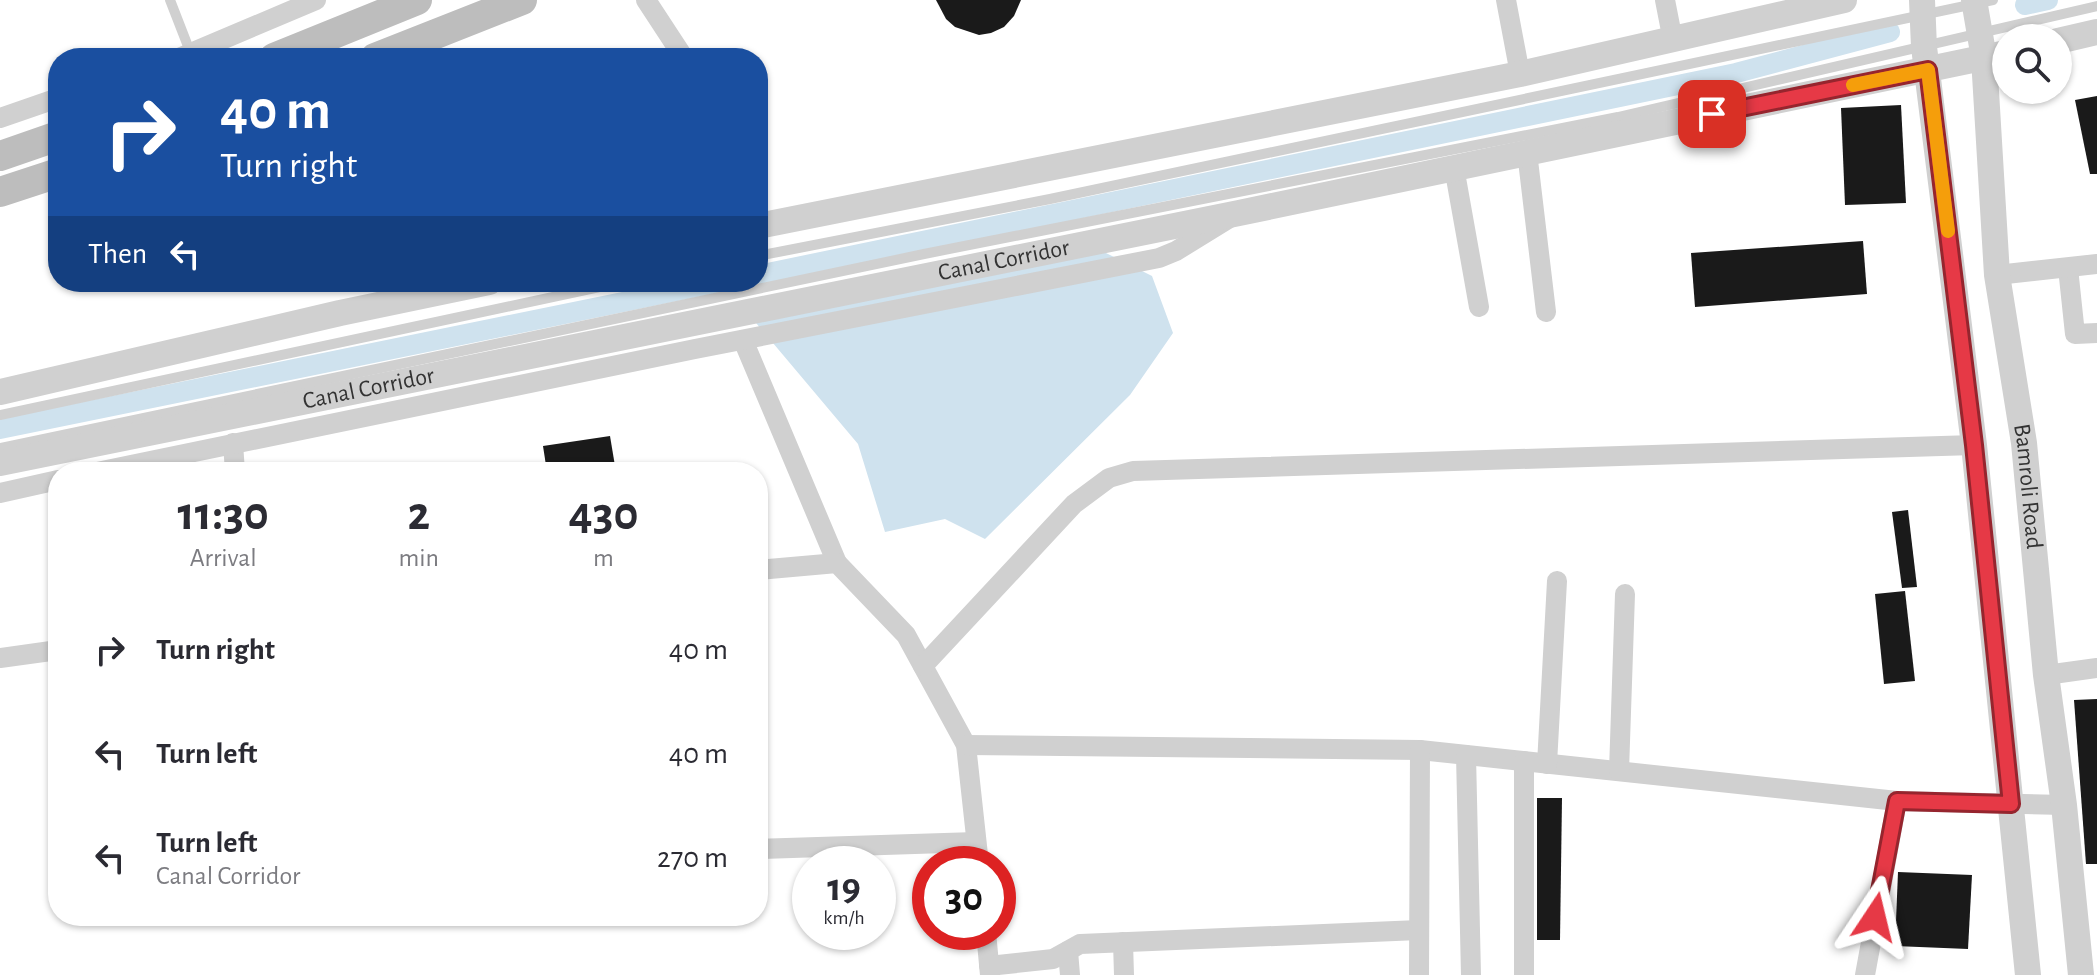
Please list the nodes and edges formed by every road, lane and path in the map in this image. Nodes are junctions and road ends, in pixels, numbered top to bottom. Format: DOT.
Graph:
graph roads {
  1 [pos="170,0"];
  2 [pos="316,0"];
  3 [pos="417,0"];
  4 [pos="522,0"];
  5 [pos="646,0"];
  6 [pos="1506,0"];
  7 [pos="1665,0"];
  8 [pos="1844,0"];
  9 [pos="1981,1"];
  10 [pos="2097,6"];
  11 [pos="1922,8"];
  12 [pos="2097,32"];
  13 [pos="2072,38"];
  14 [pos="1673,41"];
  15 [pos="184,48"];
  16 [pos="207,48"];
  17 [pos="299,48"];
  18 [pos="400,48"];
  19 [pos="677,48"];
  20 [pos="1990,49"];
  21 [pos="1926,58"];
  22 [pos="1520,74"];
  23 [pos="48,101"];
  24 [pos="0,118"];
  25 [pos="48,139"];
  26 [pos="1527,152"];
  27 [pos="0,156"];
  28 [pos="1454,167"];
  29 [pos="48,176"];
  30 [pos="0,192"];
  31 [pos="1239,213"];
  32 [pos="768,224"];
  33 [pos="768,254"];
  34 [pos="2097,264"];
  35 [pos="2068,268"];
  36 [pos="1997,275"];
  37 [pos="768,287"];
  38 [pos="441,292"];
  39 [pos="576,292"];
  40 [pos="743,292"];
  41 [pos="1479,307"];
  42 [pos="1546,312"];
  43 [pos="2097,333"];
  44 [pos="743,340"];
  45 [pos="0,392"];
  46 [pos="0,415"];
  47 [pos="233,443"];
  48 [pos="1974,445"];
  49 [pos="0,448"];
  50 [pos="144,462"];
  51 [pos="234,462"];
  52 [pos="0,463"];
  53 [pos="48,482"];
  54 [pos="0,493"];
  55 [pos="837,563"];
  56 [pos="768,569"];
  57 [pos="1557,581"];
  58 [pos="1625,594"];
  59 [pos="48,651"];
  60 [pos="0,658"];
  61 [pos="923,666"];
  62 [pos="2097,668"];
  63 [pos="2046,675"];
  64 [pos="966,745"];
  65 [pos="1420,750"];
  66 [pos="1466,755"];
  67 [pos="1524,761"];
  68 [pos="1547,764"];
  69 [pos="1619,771"];
  70 [pos="1897,801"];
  71 [pos="2011,804"];
  72 [pos="2064,805"];
  73 [pos="976,842"];
  74 [pos="977,846"];
  75 [pos="768,849"];
  76 [pos="1419,930"];
  77 [pos="1123,942"];
  78 [pos="988,950"];
  79 [pos="1068,951"];
  80 [pos="990,971"];
  81 [pos="1070,975"];
  82 [pos="1124,975"];
  83 [pos="1419,975"];
  84 [pos="1471,975"];
  85 [pos="1524,975"];
  86 [pos="1865,975"];
  87 [pos="2028,975"];
  88 [pos="2081,975"];
  1 -- 15 [label="lane"];
  2 -- 16 [label="street"];
  3 -- 17 [label="main road"];
  4 -- 18 [label="main road"];
  5 -- 19 [label="street"];
  6 -- 22 [label="street"];
  7 -- 14 [label="street"];
  8 -- 14 [label="street"];
  9 -- 11 [label="lane"];
  9 -- 20 [label="street, Bamroli Road"];
  10 -- 20 [label="lane"];
  11 -- 21 [label="street"];
  11 -- 33 [label="lane"];
  12 -- 13 [label="street"];
  14 -- 22 [label="street"];
  20 -- 21 [label="street, Canal Corridor"];
  20 -- 36 [label="street, Bamroli Road"];
  21 -- 26 [label="street, Canal Corridor"];
  21 -- 37 [label="lane"];
  21 -- 48 [label="street"];
  22 -- 32 [label="street"];
  23 -- 24 [label="street"];
  25 -- 27 [label="main road"];
  26 -- 28 [label="street, Canal Corridor"];
  26 -- 42 [label="street"];
  28 -- 31 [label="street, Canal Corridor"];
  28 -- 41 [label="street"];
  29 -- 30 [label="main road"];
  31 -- 44 [label="street"];
  31 -- 52 [label="street, Canal Corridor"];
  34 -- 35 [label="street"];
  35 -- 36 [label="street"];
  35 -- 43 [label="street"];
  36 -- 63 [label="street, Bamroli Road"];
  38 -- 45 [label="street"];
  39 -- 46 [label="lane"];
  40 -- 49 [label="lane"];
  44 -- 47 [label="street"];
  44 -- 55 [label="street"];
  47 -- 50 [label="street"];
  47 -- 51 [label="street"];
  48 -- 61 [label="street"];
  48 -- 71 [label="street"];
  53 -- 54 [label="street"];
  55 -- 56 [label="street"];
  55 -- 61 [label="street"];
  57 -- 68 [label="street"];
  58 -- 69 [label="street"];
  59 -- 60 [label="street"];
  61 -- 64 [label="street"];
  62 -- 63 [label="street"];
  63 -- 72 [label="street, Bamroli Road"];
  64 -- 65 [label="street"];
  64 -- 73 [label="street"];
  65 -- 66 [label="street"];
  65 -- 76 [label="street"];
  66 -- 67 [label="street"];
  66 -- 84 [label="street"];
  67 -- 68 [label="street"];
  67 -- 85 [label="street"];
  68 -- 69 [label="street"];
  69 -- 70 [label="street"];
  70 -- 71 [label="street"];
  70 -- 86 [label="street"];
  71 -- 72 [label="street"];
  71 -- 87 [label="street"];
  72 -- 88 [label="street, Bamroli Road"];
  73 -- 74 [label="street"];
  73 -- 75 [label="street"];
  76 -- 77 [label="street"];
  76 -- 83 [label="street"];
  77 -- 79 [label="street"];
  77 -- 82 [label="street"];
  78 -- 80 [label="street"];
  79 -- 80 [label="street"];
  79 -- 81 [label="street"];
}
